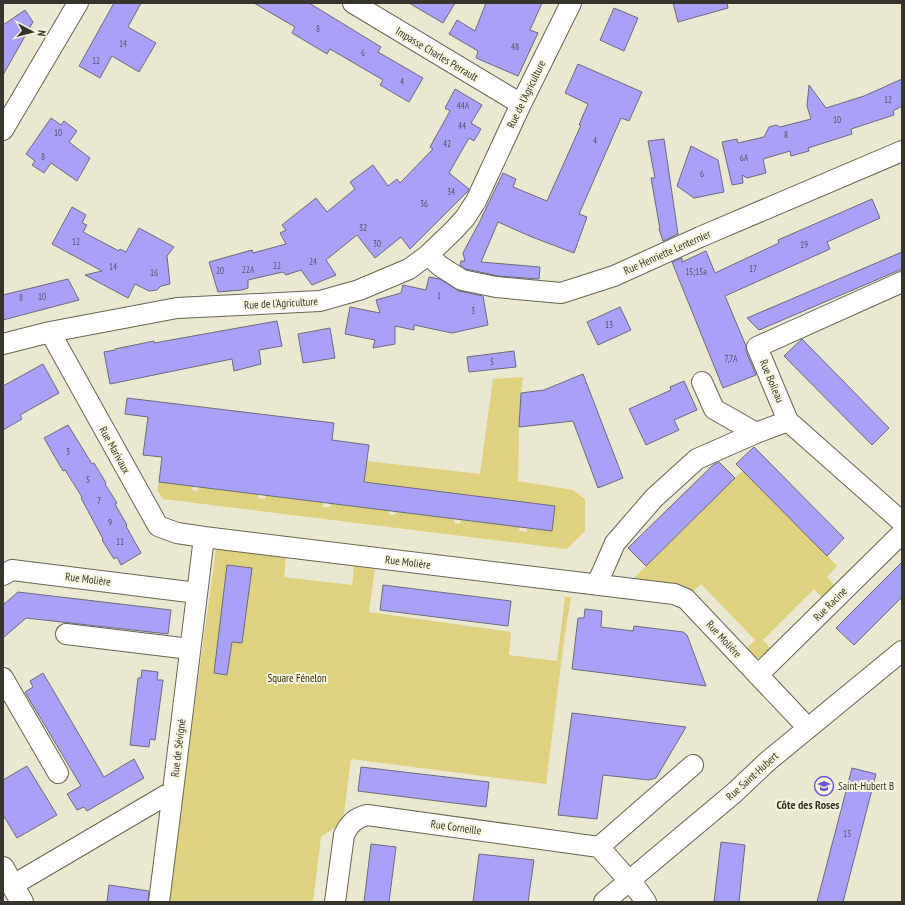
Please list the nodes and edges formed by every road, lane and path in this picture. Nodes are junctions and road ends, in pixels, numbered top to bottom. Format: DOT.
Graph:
graph roads {
  1 [pos="78,3"];
  2 [pos="353,3"];
  3 [pos="571,3"];
  4 [pos="521,104"];
  5 [pos="6,118"];
  6 [pos="902,151"];
  7 [pos="428,255"];
  8 [pos="902,282"];
  9 [pos="50,332"];
  10 [pos="3,344"];
  11 [pos="702,382"];
  12 [pos="788,421"];
  13 [pos="756,434"];
  14 [pos="902,522"];
  15 [pos="902,533"];
  16 [pos="204,537"];
  17 [pos="3,575"];
  18 [pos="597,584"];
  19 [pos="197,593"];
  20 [pos="66,634"];
  21 [pos="190,649"];
  22 [pos="902,651"];
  23 [pos="758,675"];
  24 [pos="3,678"];
  25 [pos="808,728"];
  26 [pos="692,765"];
  27 [pos="58,773"];
  28 [pos="173,790"];
  29 [pos="599,847"];
  30 [pos="630,881"];
  31 [pos="13,885"];
  32 [pos="159,902"];
  33 [pos="336,902"];
  34 [pos="604,902"];
  35 [pos="646,902"];
  1 -- 5 [label="street"];
  2 -- 4 [label="street, Impasse Charles Perrault"];
  3 -- 4 [label="street, Rue de l'Agriculture"];
  4 -- 7 [label="street, Rue de l'Agriculture"];
  6 -- 7 [label="street, Rue Henriette Lenternier"];
  7 -- 9 [label="street, Rue de l'Agriculture"];
  8 -- 12 [label="street, Rue Boileau"];
  9 -- 10 [label="street, Rue de l'Agriculture"];
  9 -- 16 [label="street, Rue Marivaux"];
  11 -- 13 [label="street"];
  12 -- 13 [label="street"];
  12 -- 14 [label="street, Rue Boileau"];
  13 -- 18 [label="street"];
  15 -- 23 [label="street, Rue Racine"];
  16 -- 18 [label="street, Rue Molière"];
  16 -- 19 [label="street"];
  17 -- 19 [label="street, Rue Molière"];
  18 -- 23 [label="street, Rue Molière"];
  19 -- 21 [label="street, Rue de Sévigné"];
  20 -- 21 [label="street"];
  21 -- 28 [label="street, Rue de Sévigné"];
  22 -- 25 [label="street, Rue Saint-Hubert"];
  23 -- 25 [label="street, Rue Molière"];
  24 -- 27 [label="street"];
  25 -- 30 [label="street, Rue Saint-Hubert"];
  26 -- 29 [label="street"];
  28 -- 31 [label="street, Rue de Sévigné"];
  28 -- 32 [label="street"];
  29 -- 30 [label="street"];
  29 -- 33 [label="street, Rue Corneille"];
  30 -- 34 [label="street, Rue Saint-Hubert"];
  30 -- 35 [label="street"];
}
